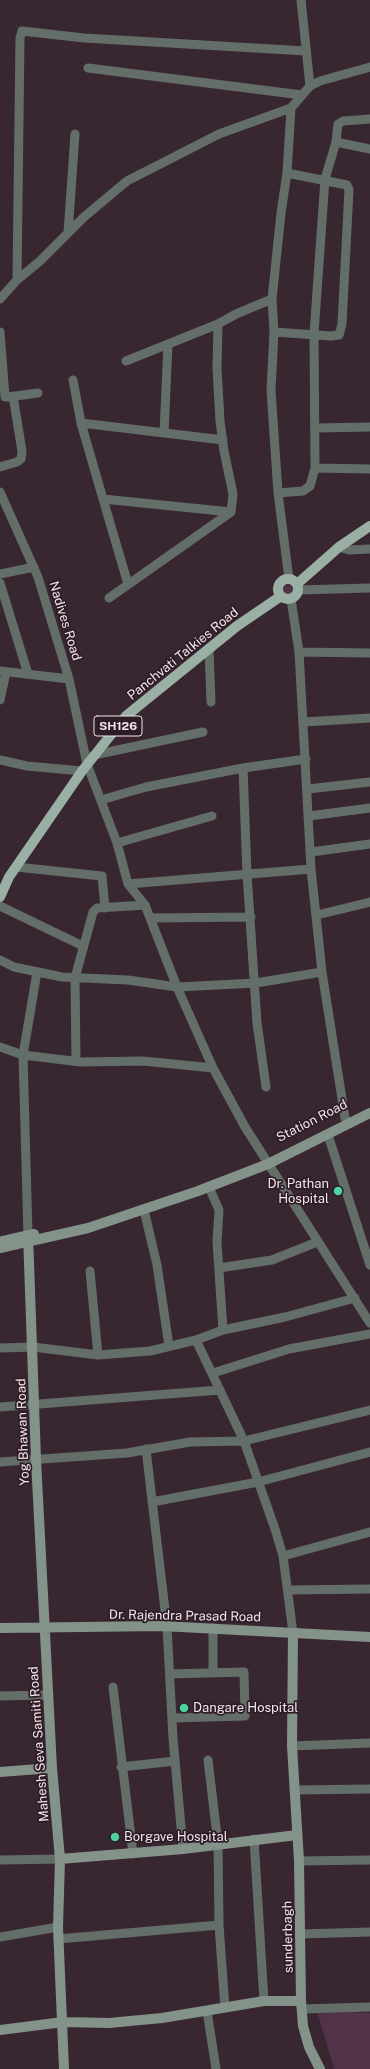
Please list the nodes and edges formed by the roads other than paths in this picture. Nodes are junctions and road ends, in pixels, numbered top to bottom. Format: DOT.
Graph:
graph roads {
  1 [pos="301,0"];
  2 [pos="306,51"];
  3 [pos="370,67"];
  4 [pos="88,68"];
  5 [pos="310,86"];
  6 [pos="302,95"];
  7 [pos="291,108"];
  8 [pos="370,119"];
  9 [pos="75,134"];
  10 [pos="336,142"];
  11 [pos="370,149"];
  12 [pos="287,173"];
  13 [pos="325,179"];
  14 [pos="68,233"];
  15 [pos="17,280"];
  16 [pos="0,299"];
  17 [pos="272,299"];
  18 [pos="218,324"];
  19 [pos="0,332"];
  20 [pos="274,332"];
  21 [pos="314,334"];
  22 [pos="168,344"];
  23 [pos="126,361"];
  24 [pos="73,380"];
  25 [pos="38,393"];
  26 [pos="6,397"];
  27 [pos="81,423"];
  28 [pos="370,427"];
  29 [pos="316,428"];
  30 [pos="164,433"];
  31 [pos="223,440"];
  32 [pos="0,467"];
  33 [pos="315,468"];
  34 [pos="370,469"];
  35 [pos="0,492"];
  36 [pos="278,493"];
  37 [pos="103,499"];
  38 [pos="231,512"];
  39 [pos="370,526"];
  40 [pos="339,547"];
  41 [pos="370,549"];
  42 [pos="34,567"];
  43 [pos="0,574"];
  44 [pos="0,583"];
  45 [pos="128,584"];
  46 [pos="294,584"];
  47 [pos="370,588"];
  48 [pos="286,597"];
  49 [pos="109,598"];
  50 [pos="209,649"];
  51 [pos="300,652"];
  52 [pos="370,653"];
  53 [pos="3,671"];
  54 [pos="28,674"];
  55 [pos="69,679"];
  56 [pos="0,700"];
  57 [pos="211,702"];
  58 [pos="370,718"];
  59 [pos="304,722"];
  60 [pos="203,732"];
  61 [pos="94,755"];
  62 [pos="306,759"];
  63 [pos="0,760"];
  64 [pos="84,767"];
  65 [pos="242,768"];
  66 [pos="370,782"];
  67 [pos="308,789"];
  68 [pos="100,800"];
  69 [pos="370,808"];
  70 [pos="212,816"];
  71 [pos="309,816"];
  72 [pos="116,843"];
  73 [pos="370,844"];
  74 [pos="311,852"];
  75 [pos="16,867"];
  76 [pos="311,869"];
  77 [pos="246,874"];
  78 [pos="128,884"];
  79 [pos="0,895"];
  80 [pos="370,902"];
  81 [pos="145,905"];
  82 [pos="0,906"];
  83 [pos="105,908"];
  84 [pos="317,915"];
  85 [pos="251,917"];
  86 [pos="151,918"];
  87 [pos="83,946"];
  88 [pos="0,960"];
  89 [pos="37,972"];
  90 [pos="322,972"];
  91 [pos="75,978"];
  92 [pos="256,984"];
  93 [pos="177,987"];
  94 [pos="0,1047"];
  95 [pos="23,1055"];
  96 [pos="76,1061"];
  97 [pos="213,1068"];
  98 [pos="266,1087"];
  99 [pos="370,1107"];
  100 [pos="370,1113"];
  101 [pos="346,1121"];
  102 [pos="328,1135"];
  103 [pos="267,1161"];
  104 [pos="209,1187"];
  105 [pos="144,1210"];
  106 [pos="29,1238"];
  107 [pos="0,1242"];
  108 [pos="317,1242"];
  109 [pos="0,1248"];
  110 [pos="370,1265"];
  111 [pos="219,1268"];
  112 [pos="90,1271"];
  113 [pos="355,1298"];
  114 [pos="370,1323"];
  115 [pos="222,1330"];
  116 [pos="370,1334"];
  117 [pos="196,1340"];
  118 [pos="169,1346"];
  119 [pos="33,1347"];
  120 [pos="0,1348"];
  121 [pos="98,1355"];
  122 [pos="213,1373"];
  123 [pos="220,1390"];
  124 [pos="35,1404"];
  125 [pos="0,1407"];
  126 [pos="370,1410"];
  127 [pos="244,1441"];
  128 [pos="146,1449"];
  129 [pos="370,1452"];
  130 [pos="36,1460"];
  131 [pos="0,1462"];
  132 [pos="258,1482"];
  133 [pos="152,1502"];
  134 [pos="370,1532"];
  135 [pos="283,1556"];
  136 [pos="370,1589"];
  137 [pos="289,1590"];
  138 [pos="167,1627"];
  139 [pos="0,1628"];
  140 [pos="45,1628"];
  141 [pos="213,1628"];
  142 [pos="293,1633"];
  143 [pos="370,1637"];
  144 [pos="213,1673"];
  145 [pos="170,1674"];
  146 [pos="113,1686"];
  147 [pos="49,1695"];
  148 [pos="0,1696"];
  149 [pos="172,1718"];
  150 [pos="370,1743"];
  151 [pos="292,1746"];
  152 [pos="208,1760"];
  153 [pos="175,1761"];
  154 [pos="121,1767"];
  155 [pos="52,1768"];
  156 [pos="0,1772"];
  157 [pos="370,1789"];
  158 [pos="295,1790"];
  159 [pos="297,1834"];
  160 [pos="254,1840"];
  161 [pos="218,1844"];
  162 [pos="183,1849"];
  163 [pos="133,1854"];
  164 [pos="60,1859"];
  165 [pos="0,1860"];
  166 [pos="370,1860"];
  167 [pos="299,1861"];
  168 [pos="219,1925"];
  169 [pos="58,1927"];
  170 [pos="370,1932"];
  171 [pos="301,1934"];
  172 [pos="0,1937"];
  173 [pos="58,1939"];
  174 [pos="264,2001"];
  175 [pos="302,2005"];
  176 [pos="370,2007"];
  177 [pos="225,2008"];
  178 [pos="207,2011"];
  179 [pos="63,2022"];
  180 [pos="0,2030"];
  181 [pos="64,2069"];
  182 [pos="216,2069"];
  183 [pos="320,2069"];
  1 -- 2 [label="street"];
  2 -- 5 [label="street"];
  2 -- 15 [label="street"];
  3 -- 5 [label="street"];
  4 -- 6 [label="street"];
  5 -- 6 [label="street"];
  6 -- 7 [label="street"];
  7 -- 12 [label="street"];
  7 -- 14 [label="street"];
  8 -- 10 [label="street"];
  9 -- 14 [label="street"];
  10 -- 11 [label="street"];
  10 -- 13 [label="street"];
  12 -- 13 [label="street"];
  12 -- 17 [label="street"];
  13 -- 21 [label="street"];
  13 -- 21 [label="street"];
  14 -- 15 [label="street"];
  15 -- 16 [label="street"];
  17 -- 18 [label="street"];
  17 -- 20 [label="street"];
  18 -- 22 [label="street"];
  18 -- 31 [label="street"];
  19 -- 26 [label="street"];
  20 -- 21 [label="street"];
  20 -- 36 [label="street"];
  21 -- 29 [label="street"];
  22 -- 23 [label="street"];
  22 -- 30 [label="street"];
  24 -- 27 [label="street"];
  25 -- 26 [label="street"];
  26 -- 32 [label="street"];
  27 -- 30 [label="street"];
  27 -- 37 [label="street"];
  28 -- 29 [label="street"];
  29 -- 33 [label="street"];
  30 -- 31 [label="street"];
  31 -- 38 [label="street"];
  33 -- 34 [label="street"];
  33 -- 36 [label="street"];
  35 -- 42 [label="street, Nadives Road"];
  36 -- 46 [label="street"];
  37 -- 38 [label="street"];
  37 -- 45 [label="street"];
  38 -- 45 [label="street"];
  39 -- 40 [label="main road"];
  40 -- 41 [label="street"];
  40 -- 46 [label="main road"];
  42 -- 43 [label="street"];
  42 -- 55 [label="street, Nadives Road"];
  44 -- 54 [label="street"];
  45 -- 49 [label="street"];
  46 -- 47 [label="street"];
  46 -- 48 [label="main road, Panchvati Talkies Road"];
  46 -- 48 [label="main road"];
  48 -- 50 [label="main road, Panchvati Talkies Road / SH126"];
  48 -- 51 [label="street"];
  50 -- 57 [label="street"];
  50 -- 61 [label="main road, Panchvati Talkies Road / SH126"];
  51 -- 52 [label="street"];
  51 -- 59 [label="street"];
  53 -- 54 [label="street"];
  53 -- 56 [label="street"];
  54 -- 55 [label="street"];
  55 -- 64 [label="street, Nadives Road"];
  58 -- 59 [label="street"];
  59 -- 62 [label="street"];
  60 -- 61 [label="street"];
  61 -- 64 [label="main road, Panchvati Talkies Road / SH126"];
  62 -- 65 [label="street"];
  62 -- 67 [label="street"];
  63 -- 64 [label="street"];
  64 -- 68 [label="street, Nadives Road"];
  64 -- 75 [label="main road, Panchvati Talkies Road / SH126"];
  65 -- 68 [label="street"];
  65 -- 77 [label="street"];
  66 -- 67 [label="street"];
  67 -- 71 [label="street"];
  68 -- 72 [label="street, Nadives Road"];
  69 -- 71 [label="street"];
  70 -- 72 [label="street"];
  71 -- 74 [label="street"];
  72 -- 78 [label="street, Nadives Road"];
  73 -- 74 [label="street"];
  74 -- 76 [label="street"];
  75 -- 79 [label="main road, Panchvati Talkies Road / SH126"];
  75 -- 83 [label="street"];
  76 -- 77 [label="street"];
  76 -- 84 [label="street"];
  77 -- 78 [label="street"];
  77 -- 85 [label="street"];
  78 -- 81 [label="street"];
  80 -- 84 [label="street"];
  81 -- 83 [label="street"];
  81 -- 86 [label="street"];
  82 -- 87 [label="street"];
  83 -- 87 [label="street"];
  84 -- 90 [label="street"];
  85 -- 86 [label="street"];
  85 -- 92 [label="street"];
  86 -- 93 [label="street"];
  87 -- 91 [label="street"];
  88 -- 89 [label="street"];
  89 -- 91 [label="street"];
  89 -- 95 [label="street"];
  90 -- 92 [label="street"];
  90 -- 101 [label="street"];
  91 -- 93 [label="street"];
  91 -- 96 [label="street"];
  92 -- 93 [label="street"];
  92 -- 98 [label="street"];
  93 -- 97 [label="street"];
  94 -- 95 [label="street"];
  95 -- 96 [label="street"];
  95 -- 106 [label="street"];
  96 -- 97 [label="street"];
  97 -- 103 [label="street"];
  99 -- 101 [label="main road, Station Road"];
  100 -- 101 [label="main road, Station Road"];
  101 -- 102 [label="main road, Station Road"];
  101 -- 103 [label="main road, Station Road"];
  102 -- 103 [label="main road, Station Road"];
  102 -- 110 [label="street"];
  103 -- 104 [label="main road"];
  103 -- 106 [label="main road"];
  103 -- 108 [label="street"];
  104 -- 105 [label="main road"];
  104 -- 111 [label="street"];
  105 -- 106 [label="main road"];
  105 -- 118 [label="street"];
  106 -- 107 [label="main road"];
  106 -- 109 [label="main road"];
  106 -- 119 [label="main road, Yog Bhawan Road"];
  108 -- 111 [label="street"];
  108 -- 113 [label="street"];
  111 -- 115 [label="street"];
  112 -- 121 [label="street"];
  113 -- 114 [label="street"];
  113 -- 115 [label="street"];
  115 -- 117 [label="street"];
  116 -- 122 [label="street"];
  117 -- 118 [label="street"];
  117 -- 122 [label="street"];
  118 -- 121 [label="street"];
  119 -- 120 [label="street"];
  119 -- 121 [label="street"];
  119 -- 124 [label="main road, Yog Bhawan Road"];
  122 -- 123 [label="street"];
  123 -- 124 [label="street"];
  123 -- 127 [label="street"];
  124 -- 125 [label="street"];
  124 -- 130 [label="main road, Yog Bhawan Road"];
  126 -- 127 [label="street"];
  127 -- 128 [label="street"];
  127 -- 132 [label="street"];
  128 -- 130 [label="street"];
  128 -- 133 [label="street"];
  129 -- 132 [label="street"];
  130 -- 131 [label="street"];
  130 -- 140 [label="main road, Yog Bhawan Road"];
  132 -- 133 [label="street"];
  132 -- 135 [label="street"];
  133 -- 138 [label="street"];
  134 -- 135 [label="street"];
  135 -- 137 [label="street"];
  136 -- 137 [label="street"];
  137 -- 142 [label="street"];
  138 -- 140 [label="main road, Dr. Rajendra Prasad Road"];
  138 -- 141 [label="main road, Dr. Rajendra Prasad Road"];
  138 -- 145 [label="street"];
  139 -- 140 [label="main road, Dr. Rajendra Prasad Road"];
  140 -- 147 [label="main road, Mahesh Seva Samiti Road"];
  141 -- 142 [label="main road, Dr. Rajendra Prasad Road"];
  141 -- 144 [label="street"];
  142 -- 143 [label="main road, Dr. Rajendra Prasad Road"];
  142 -- 151 [label="main road, sunderbagh"];
  144 -- 145 [label="street"];
  144 -- 149 [label="street"];
  145 -- 149 [label="street"];
  146 -- 154 [label="street"];
  147 -- 148 [label="street"];
  147 -- 155 [label="main road, Mahesh Seva Samiti Road"];
  149 -- 153 [label="street"];
  150 -- 151 [label="street"];
  151 -- 158 [label="main road, sunderbagh"];
  152 -- 161 [label="street"];
  153 -- 154 [label="street"];
  153 -- 162 [label="street"];
  154 -- 163 [label="street"];
  155 -- 156 [label="main road"];
  155 -- 164 [label="main road, Mahesh Seva Samiti Road"];
  157 -- 158 [label="street"];
  158 -- 159 [label="main road, sunderbagh"];
  159 -- 160 [label="main road"];
  159 -- 167 [label="main road, sunderbagh"];
  160 -- 161 [label="main road"];
  160 -- 174 [label="street"];
  161 -- 162 [label="main road"];
  161 -- 168 [label="street"];
  162 -- 163 [label="main road"];
  163 -- 164 [label="main road"];
  164 -- 165 [label="street"];
  164 -- 169 [label="main road, Mahesh Seva Samiti Road"];
  166 -- 167 [label="street"];
  167 -- 171 [label="main road, sunderbagh"];
  168 -- 173 [label="street"];
  168 -- 177 [label="street"];
  169 -- 172 [label="street"];
  169 -- 173 [label="main road, Mahesh Seva Samiti Road"];
  170 -- 171 [label="street"];
  171 -- 175 [label="main road, sunderbagh"];
  173 -- 179 [label="main road, Mahesh Seva Samiti Road"];
  174 -- 175 [label="main road"];
  174 -- 177 [label="main road"];
  175 -- 176 [label="street"];
  175 -- 183 [label="main road, sunderbagh"];
  177 -- 178 [label="main road"];
  178 -- 179 [label="main road"];
  178 -- 182 [label="street"];
  179 -- 180 [label="main road"];
  179 -- 181 [label="main road"];
}
